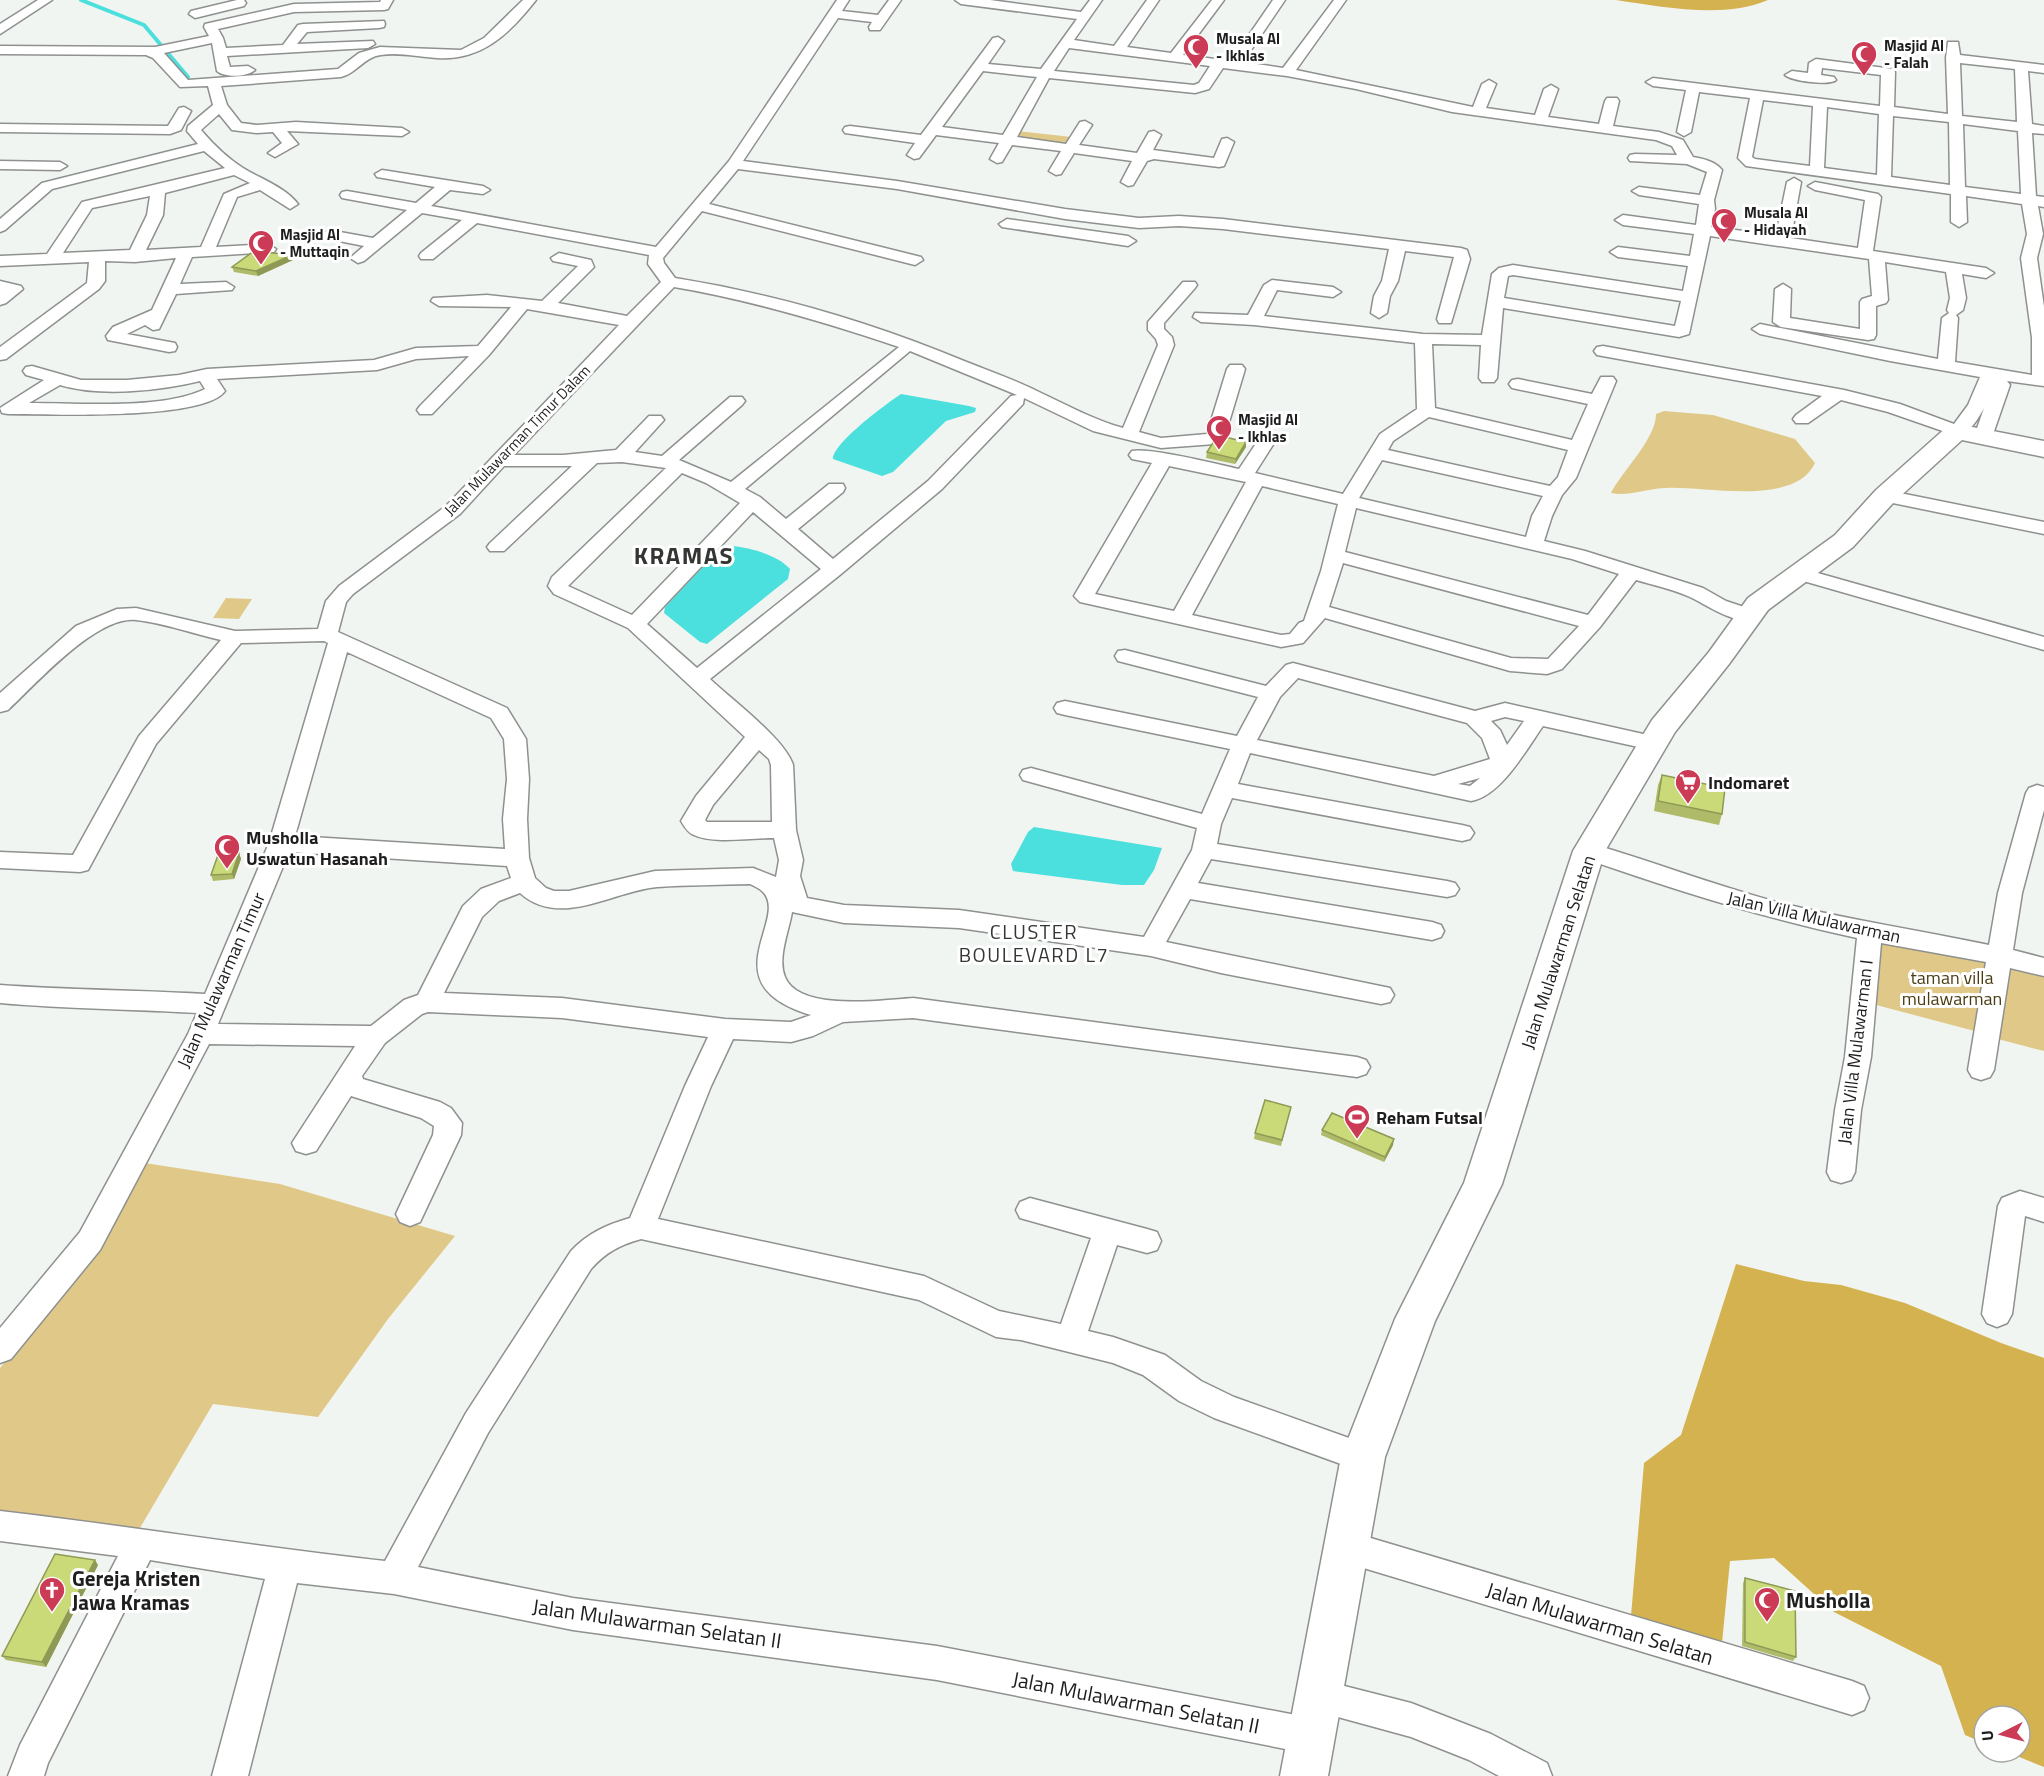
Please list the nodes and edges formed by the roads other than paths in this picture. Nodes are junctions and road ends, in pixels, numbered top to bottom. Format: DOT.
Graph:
graph roads {
  1 [pos="46,0"];
  2 [pos="251,0"];
  3 [pos="530,0"];
  4 [pos="843,0"];
  5 [pos="895,0"];
  6 [pos="961,0"];
  7 [pos="1096,0"];
  8 [pos="1153,0"];
  9 [pos="1218,0"];
  10 [pos="1279,0"];
  11 [pos="1340,0"];
  12 [pos="335,3"];
  13 [pos="385,5"];
  14 [pos="274,12"];
  15 [pos="842,15"];
  16 [pos="1084,16"];
  17 [pos="379,24"];
  18 [pos="269,27"];
  19 [pos="0,30"];
  20 [pos="213,33"];
  21 [pos="998,41"];
  22 [pos="368,44"];
  23 [pos="1064,44"];
  24 [pos="286,48"];
  25 [pos="0,50"];
  26 [pos="26,50"];
  27 [pos="1118,50"];
  28 [pos="151,51"];
  29 [pos="220,52"];
  30 [pos="1175,56"];
  31 [pos="9,63"];
  32 [pos="1219,63"];
  33 [pos="348,65"];
  34 [pos="1234,65"];
  35 [pos="2021,66"];
  36 [pos="980,67"];
  37 [pos="2044,69"];
  38 [pos="1046,72"];
  39 [pos="1287,72"];
  40 [pos="1792,75"];
  41 [pos="1814,78"];
  42 [pos="213,82"];
  43 [pos="1653,82"];
  44 [pos="1846,82"];
  45 [pos="1489,84"];
  46 [pos="1693,87"];
  47 [pos="1551,89"];
  48 [pos="1757,95"];
  49 [pos="1612,101"];
  50 [pos="1820,102"];
  51 [pos="220,105"];
  52 [pos="1887,110"];
  53 [pos="184,111"];
  54 [pos="1478,112"];
  55 [pos="1956,118"];
  56 [pos="1540,119"];
  57 [pos="276,127"];
  58 [pos="1015,127"];
  59 [pos="0,128"];
  60 [pos="2026,128"];
  61 [pos="1605,129"];
  62 [pos="162,130"];
  63 [pos="850,130"];
  64 [pos="2044,130"];
  65 [pos="402,132"];
  66 [pos="1684,132"];
  67 [pos="928,135"];
  68 [pos="1154,135"];
  69 [pos="1007,140"];
  70 [pos="1227,142"];
  71 [pos="207,146"];
  72 [pos="1070,149"];
  73 [pos="275,153"];
  74 [pos="137,155"];
  75 [pos="914,155"];
  76 [pos="1143,158"];
  77 [pos="1635,158"];
  78 [pos="997,159"];
  79 [pos="1688,160"];
  80 [pos="734,164"];
  81 [pos="0,165"];
  82 [pos="60,166"];
  83 [pos="236,170"];
  84 [pos="1817,170"];
  85 [pos="1056,171"];
  86 [pos="1728,172"];
  87 [pos="381,174"];
  88 [pos="1887,180"];
  89 [pos="1128,182"];
  90 [pos="1794,182"];
  91 [pos="262,184"];
  92 [pos="447,185"];
  93 [pos="1956,189"];
  94 [pos="158,190"];
  95 [pos="483,190"];
  96 [pos="1639,191"];
  97 [pos="347,195"];
  98 [pos="1890,197"];
  99 [pos="32,199"];
  100 [pos="1706,200"];
  101 [pos="11,201"];
  102 [pos="2037,201"];
  103 [pos="290,204"];
  104 [pos="699,206"];
  105 [pos="418,208"];
  106 [pos="1083,216"];
  107 [pos="474,218"];
  108 [pos="1623,220"];
  109 [pos="1959,222"];
  110 [pos="1007,224"];
  111 [pos="0,227"];
  112 [pos="1702,230"];
  113 [pos="1071,233"];
  114 [pos="329,235"];
  115 [pos="1128,241"];
  116 [pos="1783,241"];
  117 [pos="376,243"];
  118 [pos="1398,245"];
  119 [pos="268,249"];
  120 [pos="660,252"];
  121 [pos="1618,252"];
  122 [pos="206,253"];
  123 [pos="186,254"];
  124 [pos="1871,255"];
  125 [pos="427,256"];
  126 [pos="135,257"];
  127 [pos="97,258"];
  128 [pos="358,258"];
  129 [pos="559,258"];
  130 [pos="2037,259"];
  131 [pos="51,260"];
  132 [pos="915,260"];
  133 [pos="0,261"];
  134 [pos="1697,262"];
  135 [pos="1953,268"];
  136 [pos="1986,273"];
  137 [pos="670,282"];
  138 [pos="1189,285"];
  139 [pos="0,286"];
  140 [pos="226,287"];
  141 [pos="1783,289"];
  142 [pos="170,290"];
  143 [pos="1333,292"];
  144 [pos="1690,297"];
  145 [pos="0,300"];
  146 [pos="439,301"];
  147 [pos="1497,302"];
  148 [pos="523,303"];
  149 [pos="546,306"];
  150 [pos="160,312"];
  151 [pos="1379,313"];
  152 [pos="1201,317"];
  153 [pos="1445,319"];
  154 [pos="1254,320"];
  155 [pos="630,322"];
  156 [pos="1760,329"];
  157 [pos="1423,339"];
  158 [pos="1490,340"];
  159 [pos="143,342"];
  160 [pos="169,347"];
  161 [pos="483,351"];
  162 [pos="902,351"];
  163 [pos="1603,351"];
  164 [pos="0,355"];
  165 [pos="1946,364"];
  166 [pos="1236,369"];
  167 [pos="32,371"];
  168 [pos="207,374"];
  169 [pos="1997,375"];
  170 [pos="1488,378"];
  171 [pos="58,379"];
  172 [pos="1607,381"];
  173 [pos="2043,382"];
  174 [pos="1518,384"];
  175 [pos="1837,394"];
  176 [pos="1017,400"];
  177 [pos="736,401"];
  178 [pos="1599,401"];
  179 [pos="426,410"];
  180 [pos="4,411"];
  181 [pos="1426,411"];
  182 [pos="1802,419"];
  183 [pos="655,420"];
  184 [pos="1970,434"];
  185 [pos="1129,435"];
  186 [pos="1268,440"];
  187 [pos="1578,447"];
  188 [pos="2044,449"];
  189 [pos="1377,453"];
  190 [pos="1138,455"];
  191 [pos="621,456"];
  192 [pos="502,457"];
  193 [pos="591,458"];
  194 [pos="1164,459"];
  195 [pos="672,464"];
  196 [pos="1249,479"];
  197 [pos="836,488"];
  198 [pos="734,489"];
  199 [pos="1554,493"];
  200 [pos="1885,496"];
  201 [pos="753,501"];
  202 [pos="1348,501"];
  203 [pos="787,528"];
  204 [pos="2044,528"];
  205 [pos="1533,545"];
  206 [pos="497,548"];
  207 [pos="1335,555"];
  208 [pos="834,570"];
  209 [pos="1631,572"];
  210 [pos="1800,574"];
  211 [pos="1754,610"];
  212 [pos="1181,618"];
  213 [pos="1313,619"];
  214 [pos="1593,623"];
  215 [pos="635,624"];
  216 [pos="235,637"];
  217 [pos="334,637"];
  218 [pos="2044,644"];
  219 [pos="1125,656"];
  220 [pos="697,679"];
  221 [pos="1271,694"];
  222 [pos="0,705"];
  223 [pos="1065,708"];
  224 [pos="1538,717"];
  225 [pos="1475,718"];
  226 [pos="759,735"];
  227 [pos="1652,743"];
  228 [pos="1243,746"];
  229 [pos="1503,764"];
  230 [pos="1031,775"];
  231 [pos="1225,789"];
  232 [pos="2037,793"];
  233 [pos="1209,824"];
  234 [pos="784,830"];
  235 [pos="1462,832"];
  236 [pos="281,843"];
  237 [pos="1204,850"];
  238 [pos="1589,851"];
  239 [pos="517,858"];
  240 [pos="0,860"];
  241 [pos="524,882"];
  242 [pos="1183,889"];
  243 [pos="1447,889"];
  244 [pos="1432,931"];
  245 [pos="1870,932"];
  246 [pos="1151,947"];
  247 [pos="2000,956"];
  248 [pos="2044,967"];
  249 [pos="0,994"];
  250 [pos="1381,994"];
  251 [pos="215,1004"];
  252 [pos="420,1004"];
  253 [pos="840,1012"];
  254 [pos="725,1029"];
  255 [pos="201,1034"];
  256 [pos="376,1036"];
  257 [pos="1357,1067"];
  258 [pos="1981,1070"];
  259 [pos="348,1079"];
  260 [pos="306,1143"];
  261 [pos="1840,1172"];
  262 [pos="1030,1210"];
  263 [pos="2044,1210"];
  264 [pos="410,1214"];
  265 [pos="641,1227"];
  266 [pos="1108,1231"];
  267 [pos="1147,1241"];
  268 [pos="1997,1314"];
  269 [pos="1070,1340"];
  270 [pos="0,1350"];
  271 [pos="1363,1457"];
  272 [pos="0,1526"];
  273 [pos="142,1543"];
  274 [pos="1347,1547"];
  275 [pos="285,1566"];
  276 [pos="394,1578"];
  277 [pos="1317,1696"];
  278 [pos="1852,1698"];
  279 [pos="1311,1736"];
  280 [pos="26,1776"];
  281 [pos="230,1776"];
  282 [pos="1304,1776"];
  283 [pos="1534,1776"];
  1 -- 19 [label="street"];
  2 -- 20 [label="street"];
  3 -- 42 [label="street"];
  4 -- 80 [label="street"];
  5 -- 15 [label="street"];
  6 -- 16 [label="street"];
  7 -- 16 [label="street"];
  8 -- 27 [label="street"];
  9 -- 30 [label="street"];
  10 -- 34 [label="street"];
  11 -- 39 [label="street"];
  12 -- 13 [label="street"];
  12 -- 14 [label="street"];
  14 -- 18 [label="street"];
  14 -- 20 [label="street"];
  16 -- 23 [label="street"];
  17 -- 24 [label="street"];
  20 -- 28 [label="street"];
  20 -- 29 [label="street"];
  21 -- 36 [label="street"];
  22 -- 24 [label="street"];
  23 -- 27 [label="street"];
  23 -- 38 [label="street"];
  24 -- 29 [label="street"];
  25 -- 26 [label="street"];
  26 -- 28 [label="street"];
  26 -- 31 [label="street"];
  27 -- 30 [label="street"];
  28 -- 42 [label="street"];
  29 -- 33 [label="street"];
  30 -- 32 [label="street"];
  32 -- 34 [label="street"];
  32 -- 38 [label="street"];
  34 -- 39 [label="street"];
  35 -- 37 [label="street"];
  35 -- 55 [label="street"];
  35 -- 60 [label="street"];
  36 -- 38 [label="street"];
  36 -- 67 [label="street"];
  38 -- 58 [label="street"];
  39 -- 54 [label="street"];
  40 -- 41 [label="street"];
  41 -- 44 [label="street"];
  41 -- 52 [label="street"];
  42 -- 51 [label="street"];
  43 -- 46 [label="street"];
  45 -- 54 [label="street"];
  46 -- 48 [label="street"];
  46 -- 66 [label="street"];
  47 -- 56 [label="street"];
  48 -- 50 [label="street"];
  48 -- 84 [label="street"];
  49 -- 61 [label="street"];
  50 -- 52 [label="street"];
  50 -- 84 [label="street"];
  51 -- 57 [label="street"];
  51 -- 71 [label="street"];
  52 -- 55 [label="street"];
  52 -- 88 [label="street"];
  53 -- 62 [label="street"];
  54 -- 56 [label="street"];
  55 -- 60 [label="street"];
  55 -- 93 [label="street"];
  56 -- 61 [label="street"];
  57 -- 65 [label="street"];
  57 -- 73 [label="street"];
  58 -- 69 [label="street"];
  58 -- 72 [label="street"];
  59 -- 62 [label="street"];
  60 -- 64 [label="street"];
  60 -- 102 [label="street"];
  61 -- 79 [label="street"];
  62 -- 74 [label="street"];
  63 -- 67 [label="street"];
  67 -- 69 [label="street"];
  67 -- 75 [label="street"];
  68 -- 76 [label="street"];
  69 -- 72 [label="street"];
  69 -- 78 [label="street"];
  70 -- 76 [label="street"];
  71 -- 83 [label="street"];
  71 -- 99 [label="street"];
  72 -- 76 [label="street"];
  72 -- 85 [label="street"];
  76 -- 89 [label="street"];
  77 -- 79 [label="street"];
  79 -- 86 [label="street"];
  80 -- 104 [label="street"];
  80 -- 106 [label="street"];
  81 -- 82 [label="street"];
  83 -- 91 [label="street"];
  83 -- 94 [label="street"];
  84 -- 88 [label="street"];
  86 -- 90 [label="street"];
  86 -- 100 [label="street"];
  87 -- 92 [label="street"];
  88 -- 93 [label="street"];
  88 -- 98 [label="street"];
  90 -- 116 [label="street"];
  90 -- 124 [label="street"];
  91 -- 103 [label="street"];
  91 -- 122 [label="street"];
  92 -- 95 [label="street"];
  92 -- 105 [label="street"];
  93 -- 102 [label="street"];
  93 -- 109 [label="street"];
  94 -- 126 [label="street"];
  94 -- 131 [label="street"];
  96 -- 100 [label="street"];
  97 -- 105 [label="street"];
  99 -- 101 [label="street"];
  99 -- 111 [label="street"];
  100 -- 112 [label="street"];
  102 -- 130 [label="street"];
  104 -- 120 [label="street"];
  104 -- 132 [label="street"];
  105 -- 107 [label="street"];
  105 -- 117 [label="street"];
  106 -- 113 [label="street"];
  106 -- 118 [label="street"];
  107 -- 120 [label="street"];
  107 -- 125 [label="street"];
  108 -- 112 [label="street"];
  110 -- 113 [label="street"];
  112 -- 116 [label="street"];
  112 -- 134 [label="street"];
  113 -- 115 [label="street"];
  114 -- 117 [label="street"];
  116 -- 124 [label="street"];
  117 -- 128 [label="street"];
  118 -- 151 [label="street"];
  118 -- 153 [label="street"];
  119 -- 122 [label="street"];
  120 -- 137 [label="street"];
  121 -- 134 [label="street"];
  122 -- 123 [label="street"];
  123 -- 126 [label="street"];
  123 -- 142 [label="street"];
  124 -- 135 [label="street"];
  124 -- 141 [label="street"];
  126 -- 127 [label="street"];
  127 -- 131 [label="street"];
  127 -- 164 [label="street"];
  129 -- 149 [label="street"];
  130 -- 173 [label="street"];
  131 -- 133 [label="street"];
  134 -- 144 [label="street"];
  135 -- 136 [label="street"];
  135 -- 165 [label="street"];
  137 -- 155 [label="street, Jalan Mulawarman Timur Dalam"];
  137 -- 185 [label="street"];
  138 -- 185 [label="street"];
  139 -- 145 [label="street"];
  140 -- 142 [label="street"];
  142 -- 150 [label="street"];
  143 -- 154 [label="street"];
  144 -- 147 [label="street"];
  144 -- 147 [label="street"];
  146 -- 148 [label="street"];
  147 -- 158 [label="street"];
  148 -- 149 [label="street"];
  148 -- 161 [label="street"];
  149 -- 155 [label="street"];
  150 -- 159 [label="street"];
  150 -- 159 [label="street"];
  152 -- 154 [label="street"];
  154 -- 157 [label="street"];
  155 -- 192 [label="street, Jalan Mulawarman Timur Dalam"];
  156 -- 165 [label="street"];
  157 -- 158 [label="street"];
  157 -- 181 [label="street"];
  158 -- 170 [label="street"];
  159 -- 160 [label="street"];
  161 -- 168 [label="street"];
  161 -- 179 [label="street"];
  162 -- 198 [label="street"];
  163 -- 175 [label="street"];
  165 -- 169 [label="street"];
  166 -- 185 [label="street"];
  167 -- 171 [label="street"];
  168 -- 171 [label="street"];
  168 -- 180 [label="street"];
  169 -- 173 [label="street"];
  169 -- 184 [label="street"];
  169 -- 184 [label="street"];
  171 -- 180 [label="street"];
  172 -- 178 [label="street"];
  174 -- 178 [label="street"];
  175 -- 182 [label="street"];
  175 -- 184 [label="street"];
  176 -- 208 [label="street"];
  177 -- 195 [label="street"];
  178 -- 187 [label="street"];
  181 -- 187 [label="street"];
  181 -- 189 [label="street"];
  183 -- 191 [label="street"];
  184 -- 188 [label="street"];
  184 -- 200 [label="street, Jalan Mulawarman Selatan"];
  186 -- 196 [label="street"];
  187 -- 199 [label="street"];
  189 -- 199 [label="street"];
  189 -- 202 [label="street"];
  190 -- 194 [label="street"];
  191 -- 193 [label="street"];
  191 -- 195 [label="street"];
  192 -- 193 [label="street"];
  192 -- 217 [label="street, Jalan Mulawarman Timur Dalam"];
  193 -- 206 [label="street"];
  194 -- 196 [label="street"];
  194 -- 212 [label="street"];
  195 -- 198 [label="street"];
  195 -- 215 [label="street"];
  196 -- 202 [label="street"];
  196 -- 212 [label="street"];
  197 -- 203 [label="street"];
  198 -- 201 [label="street"];
  199 -- 205 [label="street"];
  200 -- 204 [label="street"];
  200 -- 210 [label="street, Jalan Mulawarman Selatan"];
  201 -- 203 [label="street"];
  201 -- 215 [label="street"];
  202 -- 205 [label="street"];
  202 -- 207 [label="street"];
  203 -- 208 [label="street"];
  205 -- 209 [label="street"];
  207 -- 213 [label="street"];
  207 -- 214 [label="street"];
  208 -- 220 [label="street"];
  209 -- 211 [label="street"];
  209 -- 214 [label="street"];
  210 -- 211 [label="street, Jalan Mulawarman Selatan"];
  210 -- 218 [label="street"];
  211 -- 227 [label="street, Jalan Mulawarman Selatan"];
  212 -- 213 [label="street"];
  213 -- 214 [label="street"];
  215 -- 220 [label="street"];
  216 -- 217 [label="street"];
  216 -- 222 [label="street"];
  216 -- 240 [label="street"];
  217 -- 236 [label="street, Jalan Mulawarman Timur"];
  217 -- 239 [label="street"];
  219 -- 221 [label="street"];
  220 -- 226 [label="street"];
  221 -- 225 [label="street"];
  221 -- 228 [label="street"];
  223 -- 228 [label="street"];
  224 -- 225 [label="street"];
  224 -- 227 [label="street"];
  224 -- 229 [label="street"];
  225 -- 229 [label="street"];
  226 -- 234 [label="street"];
  226 -- 234 [label="street"];
  227 -- 238 [label="street, Jalan Mulawarman Selatan"];
  228 -- 229 [label="street"];
  228 -- 231 [label="street"];
  230 -- 233 [label="street"];
  231 -- 233 [label="street"];
  231 -- 235 [label="street"];
  232 -- 247 [label="street"];
  233 -- 237 [label="street"];
  234 -- 246 [label="street"];
  236 -- 239 [label="street"];
  236 -- 251 [label="street, Jalan Mulawarman Timur"];
  237 -- 242 [label="street"];
  237 -- 243 [label="street"];
  238 -- 245 [label="street, Jalan Villa Mulawarman"];
  238 -- 271 [label="street, Jalan Mulawarman Selatan"];
  239 -- 241 [label="street"];
  241 -- 252 [label="street"];
  241 -- 253 [label="street"];
  242 -- 244 [label="street"];
  242 -- 246 [label="street"];
  245 -- 247 [label="street, Jalan Villa Mulawarman"];
  245 -- 261 [label="street, Jalan Villa Mulawarman I"];
  246 -- 250 [label="street"];
  247 -- 248 [label="street, Jalan Villa Mulawarman"];
  247 -- 258 [label="street"];
  249 -- 251 [label="street"];
  251 -- 255 [label="street, Jalan Mulawarman Timur"];
  252 -- 254 [label="street"];
  252 -- 256 [label="street"];
  253 -- 254 [label="street"];
  253 -- 257 [label="street"];
  254 -- 265 [label="street"];
  255 -- 256 [label="street"];
  255 -- 270 [label="street, Jalan Mulawarman Timur"];
  256 -- 259 [label="street"];
  259 -- 260 [label="street"];
  259 -- 264 [label="street"];
  262 -- 266 [label="street"];
  263 -- 268 [label="street"];
  265 -- 269 [label="street"];
  265 -- 276 [label="street"];
  266 -- 267 [label="street"];
  266 -- 269 [label="street"];
  269 -- 271 [label="street"];
  271 -- 274 [label="street, Jalan Mulawarman Selatan"];
  272 -- 273 [label="street, Jalan Mulawarman Selatan II"];
  273 -- 275 [label="street, Jalan Mulawarman Selatan II"];
  273 -- 280 [label="street"];
  274 -- 277 [label="street, Jalan Mulawarman Selatan"];
  274 -- 278 [label="street, Jalan Mulawarman Selatan"];
  275 -- 276 [label="street, Jalan Mulawarman Selatan II"];
  275 -- 281 [label="street"];
  276 -- 279 [label="street, Jalan Mulawarman Selatan II"];
  277 -- 279 [label="street, Jalan Mulawarman Selatan"];
  277 -- 283 [label="street"];
  279 -- 282 [label="street, Jalan Mulawarman Selatan"];
}
